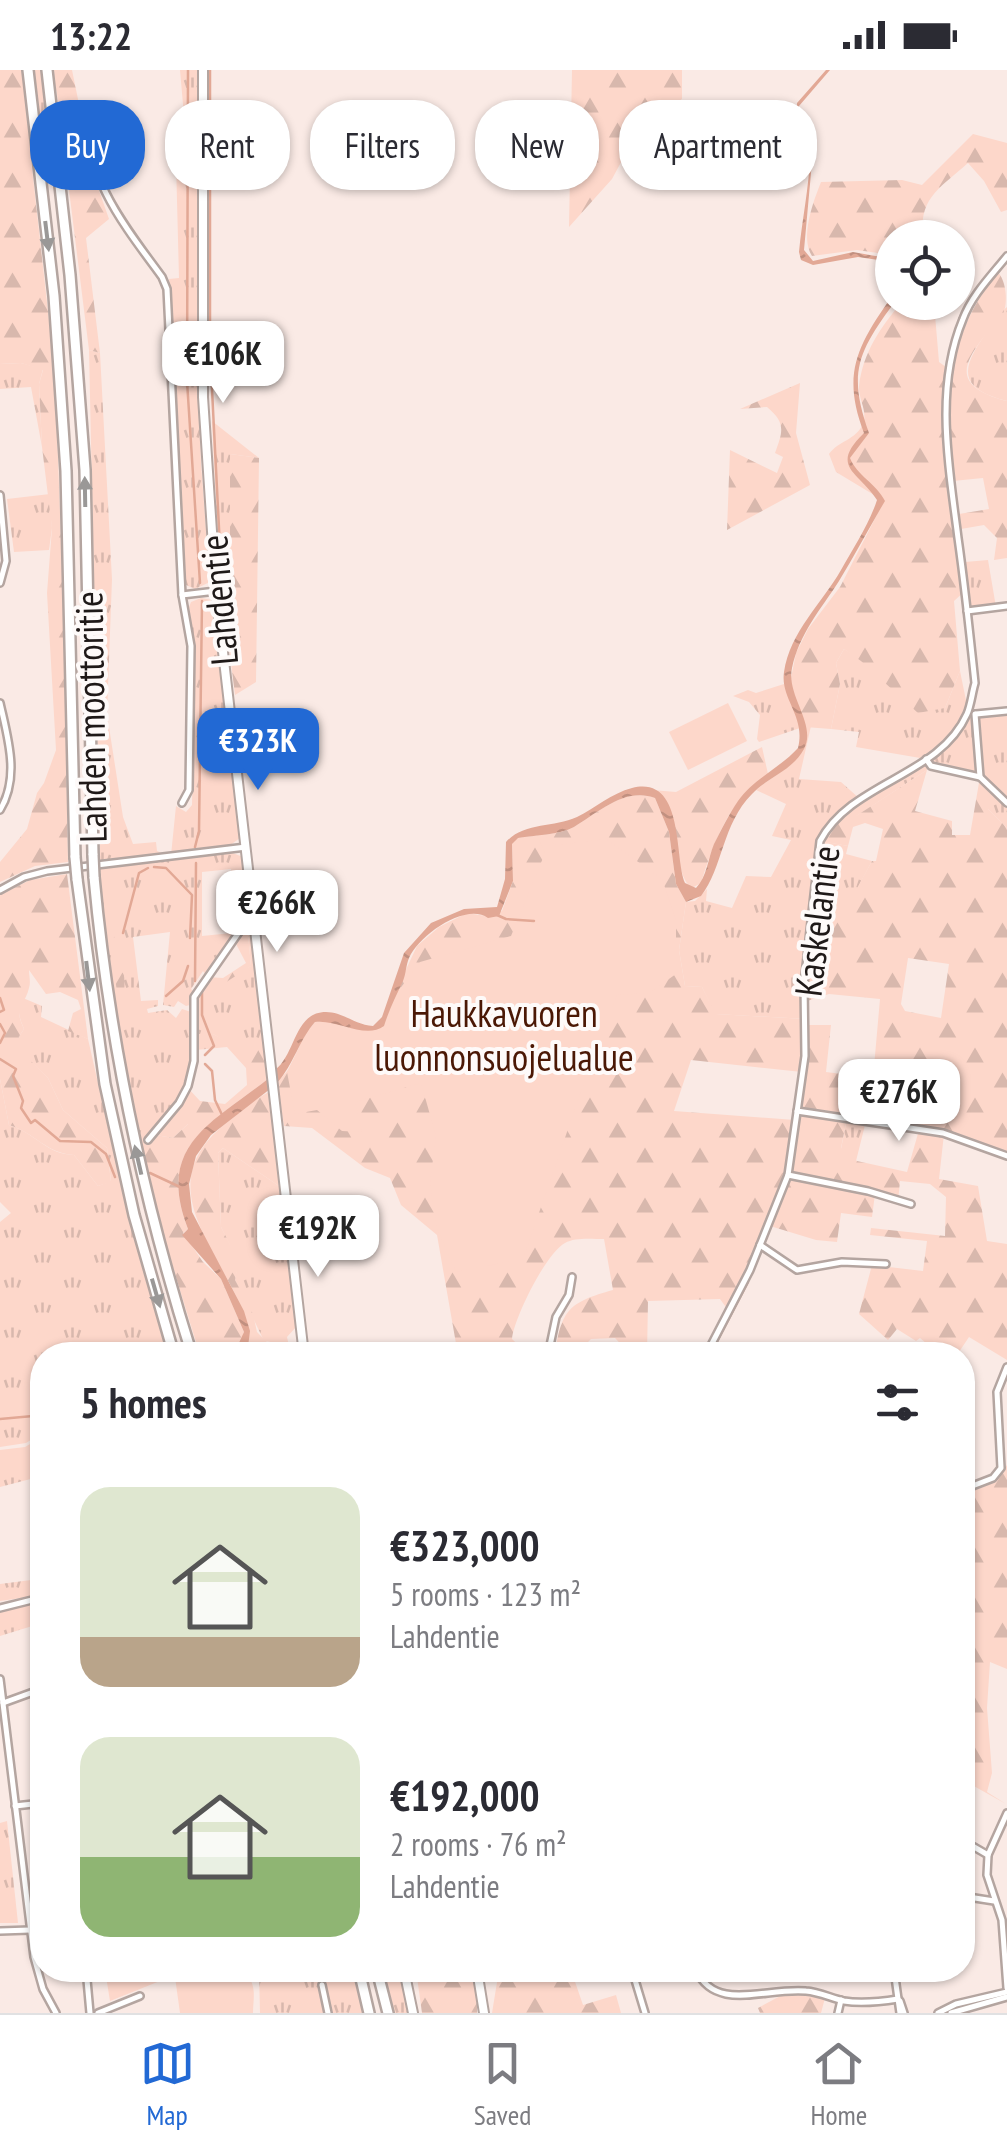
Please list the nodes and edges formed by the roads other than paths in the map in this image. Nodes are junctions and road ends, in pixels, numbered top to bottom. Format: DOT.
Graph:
graph roads {
  1 [pos="28,70"];
  2 [pos="47,70"];
  3 [pos="203,70"];
  4 [pos="106,190"];
  5 [pos="1007,256"];
  6 [pos="0,496"];
  7 [pos="0,584"];
  8 [pos="216,591"];
  9 [pos="182,595"];
  10 [pos="1007,606"];
  11 [pos="967,610"];
  12 [pos="0,704"];
  13 [pos="1007,710"];
  14 [pos="971,713"];
  15 [pos="926,759"];
  16 [pos="980,777"];
  17 [pos="182,803"];
  18 [pos="1007,803"];
  19 [pos="0,810"];
  20 [pos="246,847"];
  21 [pos="0,890"];
  22 [pos="254,912"];
  23 [pos="796,1111"];
  24 [pos="148,1140"];
  25 [pos="1007,1156"];
  26 [pos="788,1175"];
  27 [pos="911,1204"];
  28 [pos="760,1245"];
  29 [pos="886,1264"];
  30 [pos="572,1276"];
  31 [pos="170,1342"];
  32 [pos="188,1342"];
  33 [pos="304,1342"];
  34 [pos="551,1342"];
  35 [pos="712,1342"];
  36 [pos="1007,1367"];
  37 [pos="975,1485"];
  38 [pos="30,1600"];
  39 [pos="0,1608"];
  40 [pos="0,1679"];
  41 [pos="30,1695"];
  42 [pos="4,1702"];
  43 [pos="30,1804"];
  44 [pos="16,1806"];
  45 [pos="1007,1812"];
  46 [pos="975,1848"];
  47 [pos="988,1855"];
  48 [pos="975,1898"];
  49 [pos="994,1901"];
  50 [pos="30,1930"];
  51 [pos="0,1931"];
  52 [pos="1005,1938"];
  53 [pos="42,1982"];
  54 [pos="87,1982"];
  55 [pos="362,1982"];
  56 [pos="380,1982"];
  57 [pos="407,1982"];
  58 [pos="479,1982"];
  59 [pos="636,1982"];
  60 [pos="701,1982"];
  61 [pos="896,1982"];
  62 [pos="322,1985"];
  63 [pos="1007,1992"];
  64 [pos="140,1996"];
  65 [pos="898,1999"];
  66 [pos="714,2000"];
  67 [pos="841,2000"];
  68 [pos="757,2005"];
  69 [pos="56,2013"];
  70 [pos="90,2013"];
  71 [pos="98,2013"];
  72 [pos="328,2013"];
  73 [pos="369,2013"];
  74 [pos="388,2013"];
  75 [pos="413,2013"];
  76 [pos="484,2013"];
  77 [pos="645,2013"];
  78 [pos="838,2013"];
  79 [pos="902,2013"];
  80 [pos="938,2013"];
  81 [pos="951,2013"];
  1 -- 31 [label="highway, Lahden moottoritie, one-way, bridge"];
  32 -- 2 [label="highway, Lahden moottoritie, one-way, bridge"];
  3 -- 8 [label="main road, Lahdentie"];
  4 -- 9 [label="street"];
  5 -- 11 [label="street"];
  6 -- 7 [label="street"];
  8 -- 9 [label="street"];
  8 -- 20 [label="main road, Lahdentie"];
  9 -- 17 [label="street"];
  10 -- 11 [label="street"];
  11 -- 14 [label="street"];
  12 -- 19 [label="street"];
  13 -- 14 [label="street"];
  14 -- 15 [label="street, Kaskelantie"];
  14 -- 16 [label="street"];
  15 -- 16 [label="street"];
  15 -- 23 [label="street, Kaskelantie"];
  16 -- 18 [label="street"];
  20 -- 21 [label="street"];
  20 -- 22 [label="main road, Lahdentie"];
  22 -- 24 [label="street"];
  22 -- 33 [label="main road, Lahdentie"];
  23 -- 25 [label="street"];
  23 -- 26 [label="street, Kaskelantie"];
  26 -- 27 [label="street"];
  26 -- 28 [label="street, Kaskelantie"];
  28 -- 29 [label="street"];
  28 -- 35 [label="street, Kaskelantie"];
  30 -- 34 [label="street"];
  36 -- 37 [label="street"];
  38 -- 39 [label="street"];
  40 -- 42 [label="street"];
  41 -- 42 [label="street"];
  42 -- 44 [label="street"];
  43 -- 44 [label="street"];
  44 -- 50 [label="street"];
  45 -- 47 [label="street"];
  46 -- 47 [label="street"];
  47 -- 49 [label="street"];
  48 -- 49 [label="street"];
  49 -- 52 [label="street"];
  50 -- 51 [label="street"];
  52 -- 63 [label="street"];
  53 -- 69 [label="street"];
  54 -- 70 [label="street"];
  55 -- 73 [label="highway"];
  56 -- 74 [label="highway"];
  57 -- 75 [label="main road"];
  58 -- 76 [label="main road"];
  59 -- 77 [label="street"];
  60 -- 66 [label="street"];
  61 -- 65 [label="street"];
  62 -- 72 [label="street"];
  63 -- 80 [label="street"];
  63 -- 81 [label="street"];
  64 -- 71 [label="street"];
  65 -- 67 [label="street"];
  65 -- 79 [label="street"];
  67 -- 68 [label="street"];
  67 -- 78 [label="street"];
}
